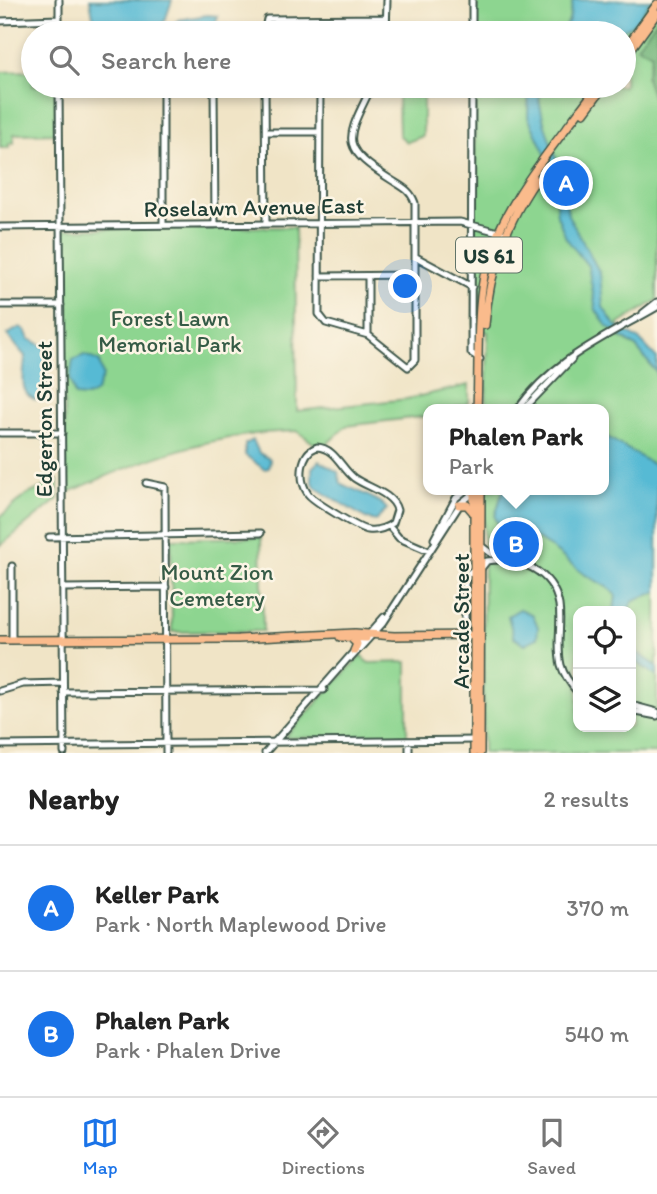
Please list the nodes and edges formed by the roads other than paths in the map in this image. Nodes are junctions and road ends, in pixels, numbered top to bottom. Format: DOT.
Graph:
graph roads {
  1 [pos="59,0"];
  2 [pos="387,0"];
  3 [pos="472,0"];
  4 [pos="657,4"];
  5 [pos="657,13"];
  6 [pos="386,18"];
  7 [pos="59,19"];
  8 [pos="325,19"];
  9 [pos="0,21"];
  10 [pos="267,21"];
  11 [pos="472,21"];
  12 [pos="636,33"];
  13 [pos="636,42"];
  14 [pos="59,98"];
  15 [pos="163,98"];
  16 [pos="214,98"];
  17 [pos="265,98"];
  18 [pos="320,98"];
  19 [pos="366,98"];
  20 [pos="472,98"];
  21 [pos="590,98"];
  22 [pos="595,98"];
  23 [pos="266,132"];
  24 [pos="320,132"];
  25 [pos="560,143"];
  26 [pos="416,223"];
  27 [pos="266,224"];
  28 [pos="319,224"];
  29 [pos="472,224"];
  30 [pos="163,225"];
  31 [pos="215,225"];
  32 [pos="0,227"];
  33 [pos="60,227"];
  34 [pos="502,233"];
  35 [pos="415,257"];
  36 [pos="415,275"];
  37 [pos="319,276"];
  38 [pos="368,276"];
  39 [pos="472,287"];
  40 [pos="61,304"];
  41 [pos="0,305"];
  42 [pos="657,305"];
  43 [pos="368,335"];
  44 [pos="574,356"];
  45 [pos="482,358"];
  46 [pos="479,404"];
  47 [pos="523,404"];
  48 [pos="529,404"];
  49 [pos="0,433"];
  50 [pos="61,433"];
  51 [pos="146,483"];
  52 [pos="466,495"];
  53 [pos="468,495"];
  54 [pos="472,495"];
  55 [pos="473,495"];
  56 [pos="459,505"];
  57 [pos="474,514"];
  58 [pos="389,526"];
  59 [pos="261,533"];
  60 [pos="165,536"];
  61 [pos="50,537"];
  62 [pos="62,537"];
  63 [pos="480,545"];
  64 [pos="431,549"];
  65 [pos="500,558"];
  66 [pos="12,566"];
  67 [pos="477,570"];
  68 [pos="166,587"];
  69 [pos="62,588"];
  70 [pos="332,635"];
  71 [pos="472,635"];
  72 [pos="371,636"];
  73 [pos="165,638"];
  74 [pos="347,638"];
  75 [pos="63,639"];
  76 [pos="0,640"];
  77 [pos="12,640"];
  78 [pos="353,654"];
  79 [pos="63,683"];
  80 [pos="573,685"];
  81 [pos="324,690"];
  82 [pos="0,691"];
  83 [pos="166,691"];
  84 [pos="63,692"];
  85 [pos="636,707"];
  86 [pos="636,711"];
  87 [pos="657,714"];
  88 [pos="409,740"];
  89 [pos="477,740"];
  90 [pos="274,742"];
  91 [pos="166,743"];
  92 [pos="64,744"];
  93 [pos="0,745"];
  94 [pos="268,752"];
  95 [pos="64,753"];
  96 [pos="166,753"];
  97 [pos="409,753"];
  98 [pos="474,753"];
  99 [pos="480,753"];
  1 -- 7 [label="street"];
  2 -- 6 [label="street"];
  3 -- 11 [label="street"];
  4 -- 12 [label="main road"];
  5 -- 13 [label="main road"];
  6 -- 8 [label="street"];
  7 -- 9 [label="street"];
  8 -- 10 [label="street"];
  14 -- 33 [label="street, Edgerton Street"];
  15 -- 30 [label="street"];
  16 -- 31 [label="street"];
  17 -- 23 [label="street"];
  18 -- 24 [label="street"];
  19 -- 26 [label="street"];
  20 -- 29 [label="street"];
  21 -- 25 [label="main road, US 61"];
  22 -- 25 [label="main road, US 61"];
  23 -- 24 [label="street"];
  23 -- 27 [label="street"];
  24 -- 28 [label="street"];
  25 -- 34 [label="main road, US 61"];
  26 -- 28 [label="street, Roselawn Avenue East"];
  26 -- 29 [label="street, Roselawn Avenue East"];
  26 -- 35 [label="street"];
  27 -- 28 [label="street, Roselawn Avenue East"];
  27 -- 31 [label="street, Roselawn Avenue East"];
  28 -- 37 [label="street"];
  29 -- 34 [label="street, Roselawn Avenue East"];
  29 -- 39 [label="street"];
  30 -- 31 [label="street, Roselawn Avenue East"];
  30 -- 33 [label="street, Roselawn Avenue East"];
  32 -- 33 [label="street, Roselawn Avenue East"];
  33 -- 40 [label="street, Edgerton Street"];
  34 -- 45 [label="main road, US 61"];
  35 -- 36 [label="street"];
  35 -- 39 [label="street"];
  36 -- 38 [label="street"];
  36 -- 43 [label="street"];
  37 -- 38 [label="street"];
  37 -- 43 [label="street"];
  38 -- 43 [label="street"];
  39 -- 45 [label="street"];
  40 -- 41 [label="street"];
  40 -- 50 [label="street, Edgerton Street"];
  42 -- 44 [label="street"];
  44 -- 47 [label="street"];
  44 -- 48 [label="street"];
  45 -- 46 [label="main road, US 61"];
  49 -- 50 [label="street"];
  50 -- 62 [label="street, Edgerton Street"];
  51 -- 60 [label="street"];
  52 -- 64 [label="street"];
  53 -- 56 [label="street"];
  54 -- 57 [label="main road, Arcade Street"];
  55 -- 63 [label="main road, Arcade Street"];
  56 -- 57 [label="main road"];
  56 -- 64 [label="street"];
  57 -- 67 [label="main road, Arcade Street"];
  58 -- 58 [label="street"];
  58 -- 64 [label="street"];
  59 -- 60 [label="street"];
  60 -- 62 [label="street"];
  60 -- 68 [label="street"];
  61 -- 62 [label="street"];
  62 -- 69 [label="street, Edgerton Street"];
  63 -- 65 [label="street"];
  63 -- 67 [label="main road, Arcade Street"];
  64 -- 72 [label="street"];
  65 -- 67 [label="street"];
  65 -- 80 [label="street"];
  66 -- 77 [label="street"];
  67 -- 71 [label="main road, Arcade Street"];
  67 -- 71 [label="street"];
  68 -- 69 [label="street"];
  68 -- 73 [label="street"];
  69 -- 75 [label="street, Edgerton Street"];
  70 -- 72 [label="main road"];
  70 -- 73 [label="main road"];
  70 -- 74 [label="main road"];
  71 -- 72 [label="main road"];
  71 -- 89 [label="main road, Arcade Street"];
  72 -- 74 [label="main road"];
  72 -- 78 [label="street"];
  73 -- 75 [label="main road"];
  73 -- 83 [label="street"];
  74 -- 78 [label="main road"];
  75 -- 77 [label="main road"];
  75 -- 79 [label="street, Edgerton Street"];
  76 -- 77 [label="main road"];
  78 -- 81 [label="street"];
  79 -- 82 [label="street"];
  79 -- 84 [label="street, Edgerton Street"];
  81 -- 83 [label="street"];
  81 -- 90 [label="street"];
  83 -- 84 [label="street"];
  83 -- 91 [label="street"];
  84 -- 92 [label="street, Edgerton Street"];
  85 -- 87 [label="street"];
  86 -- 87 [label="street"];
  88 -- 89 [label="street"];
  88 -- 90 [label="street"];
  88 -- 97 [label="street"];
  89 -- 98 [label="main road, Arcade Street"];
  89 -- 99 [label="main road, Arcade Street"];
  90 -- 91 [label="street"];
  90 -- 94 [label="street"];
  91 -- 92 [label="street"];
  91 -- 96 [label="street"];
  92 -- 93 [label="street"];
  92 -- 95 [label="street, Edgerton Street"];
}
